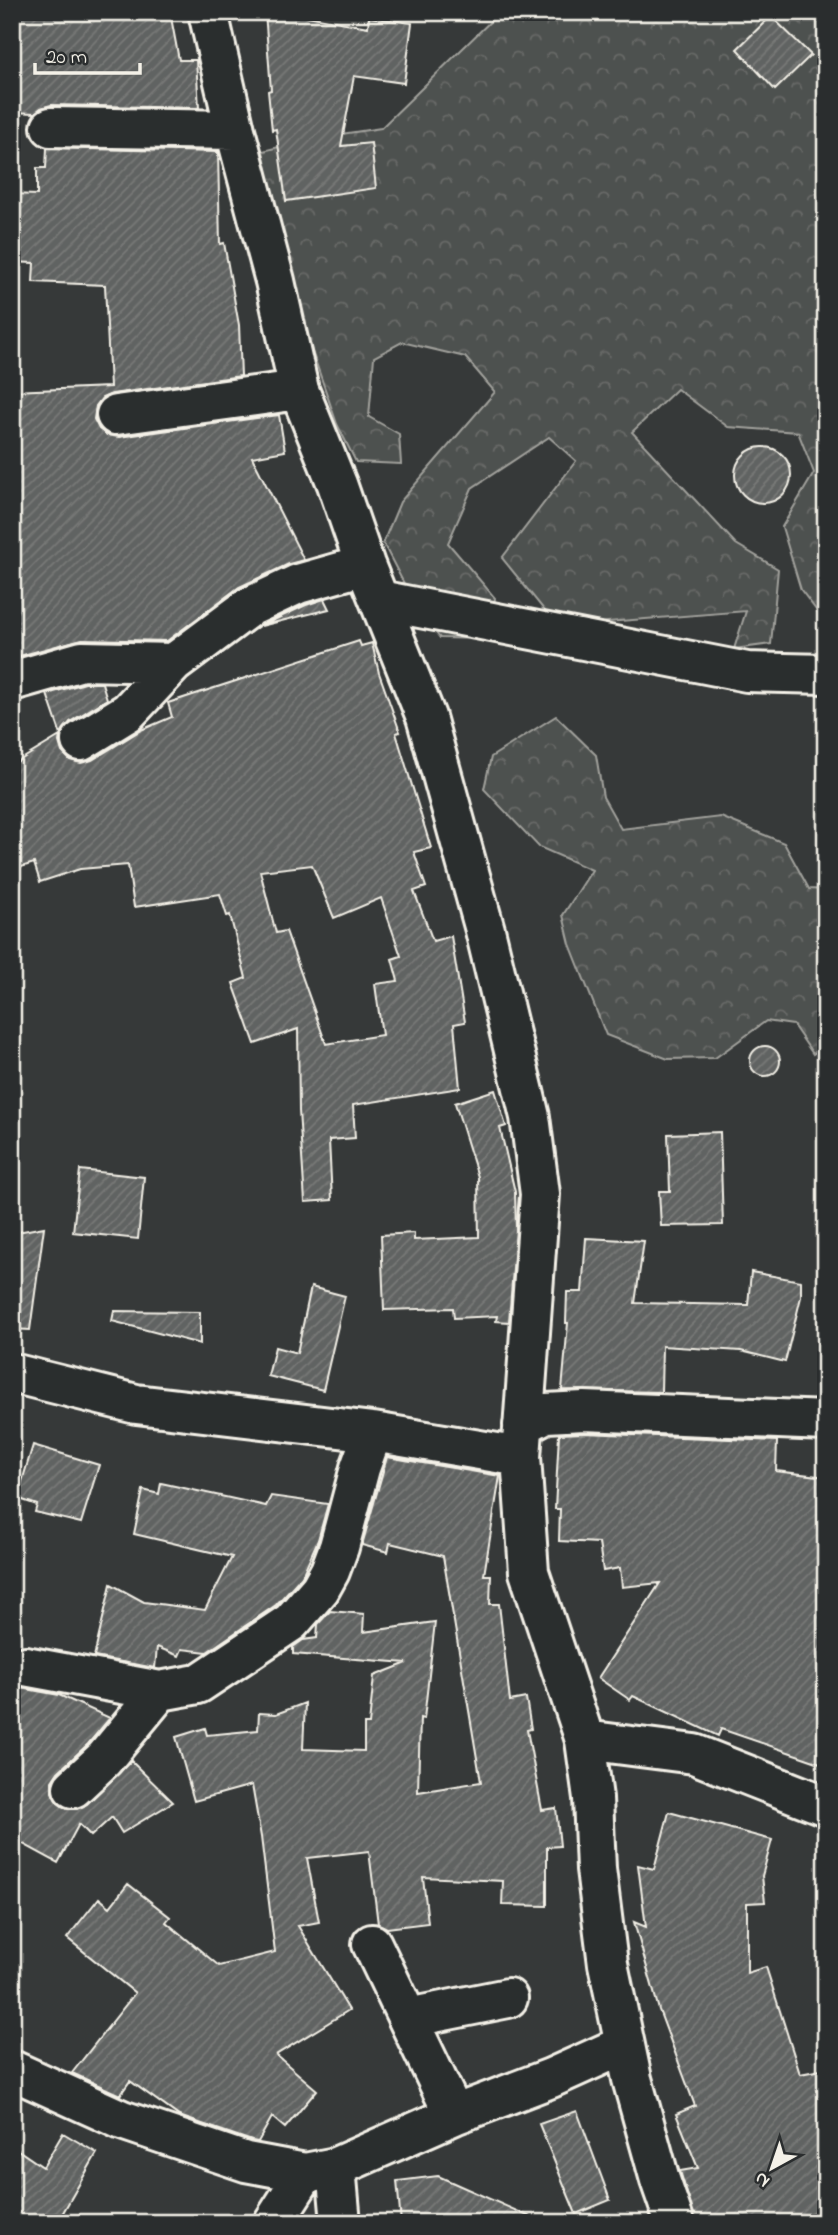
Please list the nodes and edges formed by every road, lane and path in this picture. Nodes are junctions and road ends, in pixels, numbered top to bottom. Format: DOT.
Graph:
graph roads {
  1 [pos="208,12"];
  2 [pos="51,127"];
  3 [pos="234,130"];
  4 [pos="299,390"];
  5 [pos="116,415"];
  6 [pos="365,565"];
  7 [pos="379,600"];
  8 [pos="174,663"];
  9 [pos="826,674"];
  10 [pos="12,681"];
  11 [pos="81,741"];
  12 [pos="12,1373"];
  13 [pos="826,1421"];
  14 [pos="373,1432"];
  15 [pos="522,1441"];
  16 [pos="25,1666"];
  17 [pos="160,1691"];
  18 [pos="585,1740"];
  19 [pos="72,1788"];
  20 [pos="826,1806"];
  21 [pos="372,1944"];
  22 [pos="508,1998"];
  23 [pos="408,2018"];
  24 [pos="624,2045"];
  25 [pos="12,2070"];
  26 [pos="454,2115"];
  27 [pos="321,2170"];
  28 [pos="273,2223"];
  29 [pos="341,2223"];
  30 [pos="675,2223"];
  1 -- 3 [label="street"];
  2 -- 3 [label="street"];
  3 -- 4 [label="street"];
  4 -- 5 [label="street"];
  4 -- 6 [label="street"];
  6 -- 7 [label="street"];
  6 -- 8 [label="street"];
  7 -- 9 [label="street"];
  7 -- 15 [label="street"];
  8 -- 10 [label="street"];
  8 -- 11 [label="street"];
  12 -- 14 [label="street"];
  13 -- 15 [label="street"];
  14 -- 15 [label="street"];
  14 -- 17 [label="street"];
  15 -- 18 [label="street"];
  16 -- 17 [label="street"];
  17 -- 19 [label="street"];
  18 -- 20 [label="street"];
  18 -- 24 [label="street"];
  21 -- 23 [label="street"];
  22 -- 23 [label="street"];
  23 -- 26 [label="street"];
  24 -- 26 [label="street"];
  24 -- 30 [label="street"];
  25 -- 27 [label="street"];
  26 -- 27 [label="street"];
  27 -- 28 [label="street"];
  27 -- 29 [label="street"];
}
